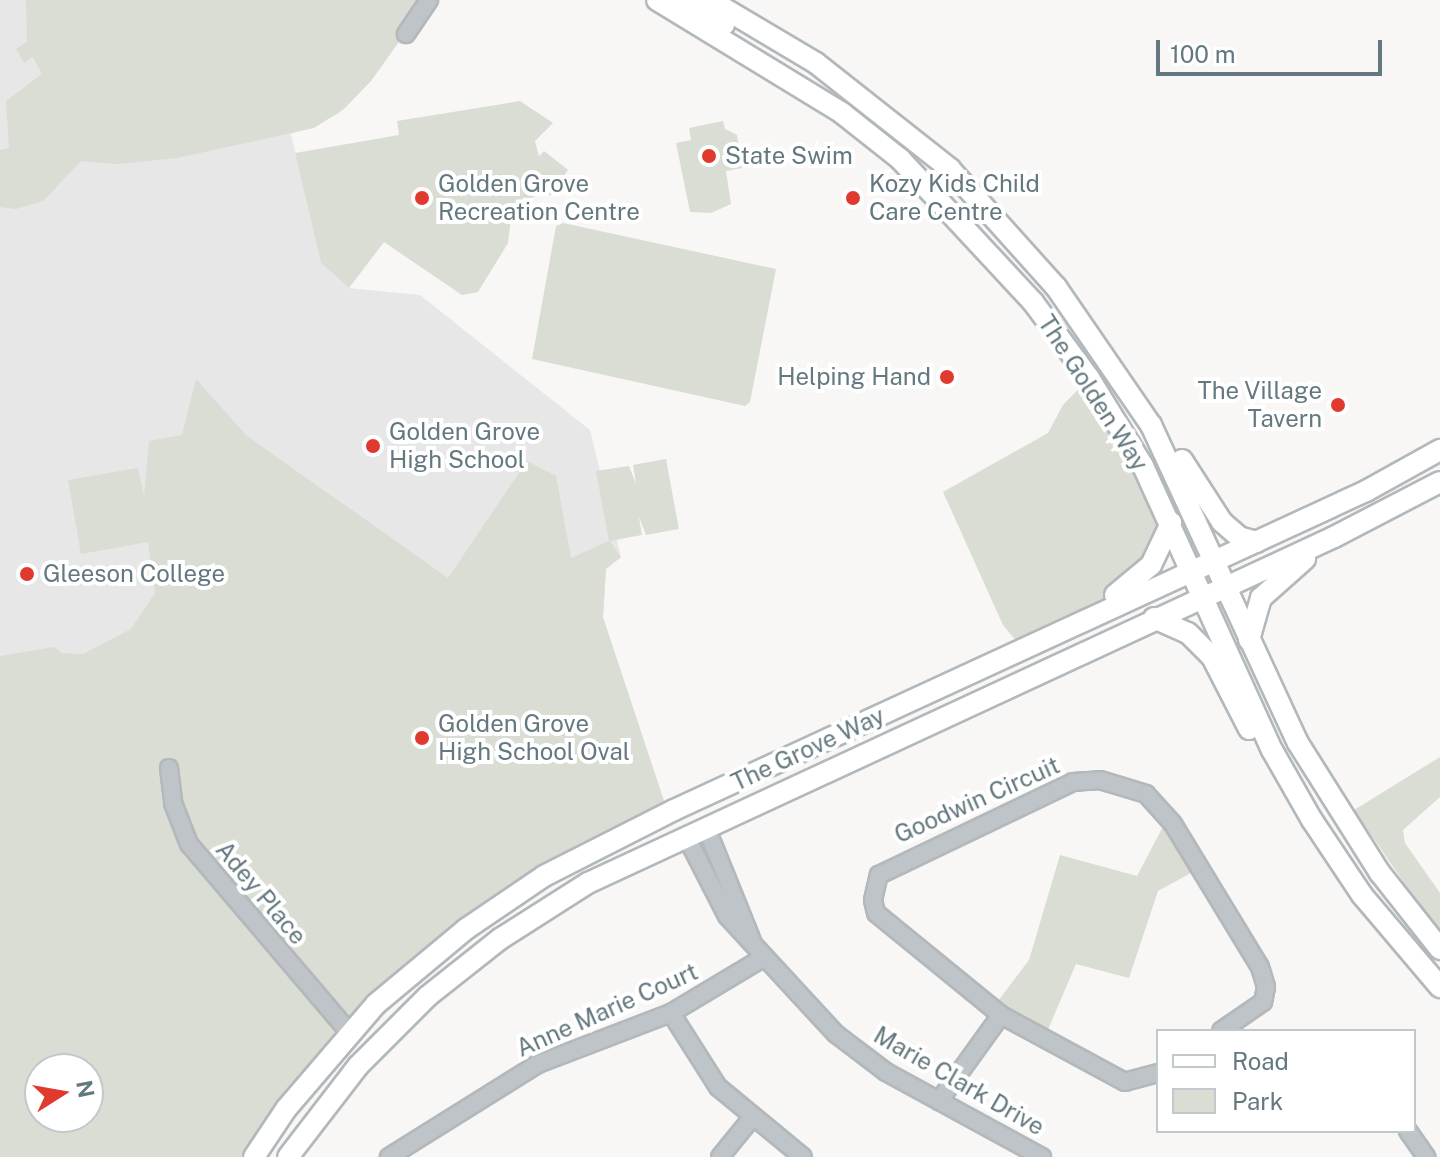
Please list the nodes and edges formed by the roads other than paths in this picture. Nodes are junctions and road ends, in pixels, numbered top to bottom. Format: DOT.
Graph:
graph roads {
  1 [pos="429,0"];
  2 [pos="657,0"];
  3 [pos="684,0"];
  4 [pos="710,0"];
  5 [pos="406,34"];
  6 [pos="842,113"];
  7 [pos="950,169"];
  8 [pos="934,192"];
  9 [pos="1129,390"];
  10 [pos="1440,450"];
  11 [pos="1440,482"];
  12 [pos="1171,523"];
  13 [pos="1334,537"];
  14 [pos="1256,542"];
  15 [pos="1214,561"];
  16 [pos="1192,571"];
  17 [pos="1225,585"];
  18 [pos="1204,596"];
  19 [pos="1154,618"];
  20 [pos="1249,640"];
  21 [pos="874,719"];
  22 [pos="1272,750"];
  23 [pos="169,768"];
  24 [pos="684,806"];
  25 [pos="706,827"];
  26 [pos="686,836"];
  27 [pos="752,943"];
  28 [pos="1440,949"];
  29 [pos="763,958"];
  30 [pos="1440,987"];
  31 [pos="671,1013"];
  32 [pos="1001,1015"];
  33 [pos="1224,1029"];
  34 [pos="350,1033"];
  35 [pos="371,1052"];
  36 [pos="1156,1074"];
  37 [pos="939,1101"];
  38 [pos="751,1119"];
  39 [pos="1409,1133"];
  40 [pos="254,1157"];
  41 [pos="288,1157"];
  42 [pos="389,1157"];
  43 [pos="720,1157"];
  44 [pos="803,1157"];
  45 [pos="1042,1157"];
  46 [pos="1426,1157"];
  1 -- 5 [label="street"];
  2 -- 6 [label="main road, The Golden Way"];
  3 -- 6 [label="main road"];
  4 -- 7 [label="main road, The Golden Way"];
  6 -- 8 [label="main road, The Golden Way"];
  7 -- 8 [label="main road"];
  7 -- 9 [label="main road, The Golden Way"];
  8 -- 12 [label="main road, The Golden Way"];
  9 -- 14 [label="main road"];
  9 -- 15 [label="main road, The Golden Way"];
  10 -- 14 [label="main road, The Grove Way"];
  11 -- 13 [label="main road, The Grove Way"];
  12 -- 16 [label="main road, The Golden Way"];
  12 -- 21 [label="main road"];
  13 -- 17 [label="main road, The Grove Way"];
  13 -- 20 [label="main road"];
  14 -- 15 [label="main road, The Grove Way"];
  15 -- 16 [label="main road, The Grove Way"];
  15 -- 17 [label="main road, The Golden Way"];
  16 -- 18 [label="main road, The Golden Way"];
  16 -- 21 [label="main road, The Grove Way"];
  17 -- 18 [label="main road, The Grove Way"];
  17 -- 20 [label="main road, The Golden Way"];
  18 -- 19 [label="main road, The Grove Way"];
  18 -- 22 [label="main road, The Golden Way"];
  19 -- 22 [label="main road"];
  19 -- 25 [label="main road, The Grove Way"];
  20 -- 28 [label="main road, The Golden Way"];
  21 -- 24 [label="main road, The Grove Way"];
  22 -- 30 [label="main road, The Golden Way"];
  23 -- 34 [label="street, Adey Place"];
  24 -- 25 [label="main road"];
  24 -- 26 [label="main road"];
  24 -- 34 [label="main road, The Grove Way"];
  25 -- 26 [label="main road, The Grove Way"];
  25 -- 27 [label="street, Marie Clark Drive"];
  26 -- 27 [label="street, Marie Clark Drive"];
  26 -- 35 [label="main road, The Grove Way"];
  27 -- 29 [label="street, Marie Clark Drive"];
  29 -- 31 [label="street, Anne Marie Court"];
  29 -- 37 [label="street, Marie Clark Drive"];
  31 -- 38 [label="street"];
  31 -- 42 [label="street, Anne Marie Court"];
  32 -- 33 [label="street, Goodwin Circuit"];
  32 -- 36 [label="street, Goodwin Circuit"];
  32 -- 37 [label="street"];
  34 -- 35 [label="main road"];
  34 -- 40 [label="main road, The Grove Way"];
  35 -- 41 [label="main road, The Grove Way"];
  37 -- 45 [label="street, Marie Clark Drive"];
  38 -- 43 [label="street"];
  38 -- 44 [label="street"];
  39 -- 46 [label="street"];
}
